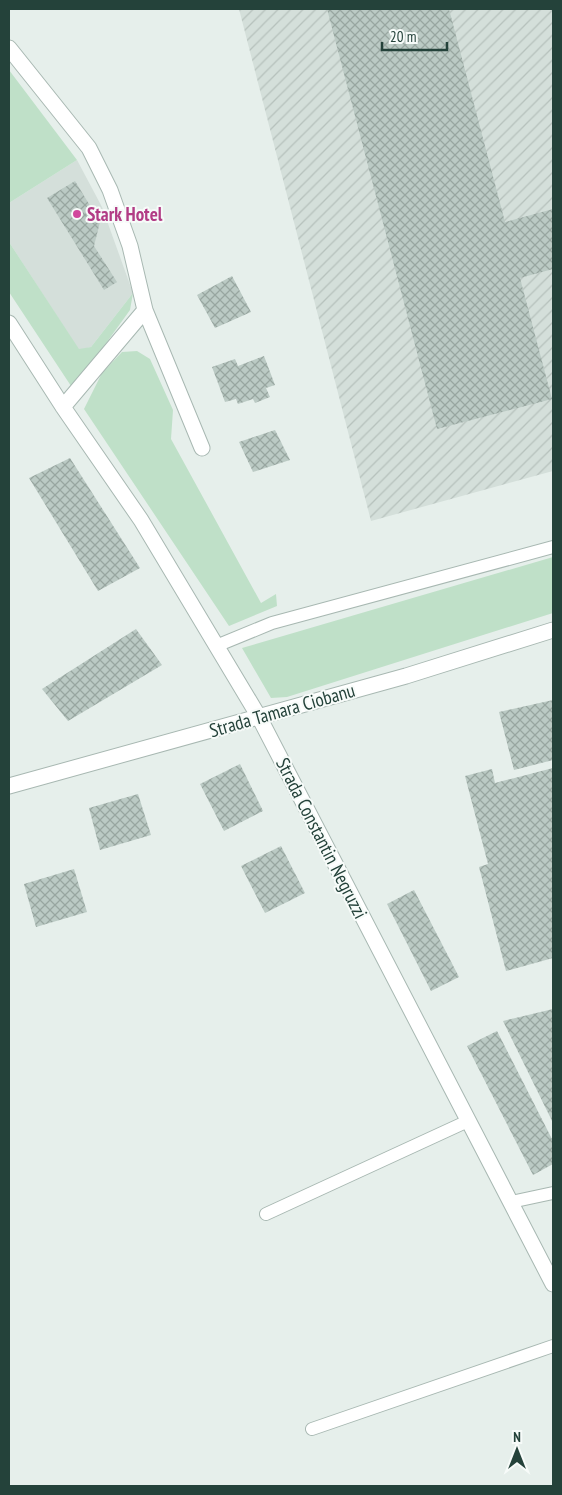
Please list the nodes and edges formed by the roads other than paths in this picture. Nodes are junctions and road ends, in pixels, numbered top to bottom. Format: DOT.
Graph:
graph roads {
  1 [pos="9,48"];
  2 [pos="145,310"];
  3 [pos="9,323"];
  4 [pos="63,407"];
  5 [pos="202,448"];
  6 [pos="553,547"];
  7 [pos="553,630"];
  8 [pos="216,646"];
  9 [pos="259,717"];
  10 [pos="9,786"];
  11 [pos="468,1121"];
  12 [pos="553,1192"];
  13 [pos="510,1202"];
  14 [pos="266,1214"];
  15 [pos="553,1284"];
  16 [pos="553,1346"];
  17 [pos="312,1429"];
  1 -- 2 [label="street"];
  2 -- 4 [label="street"];
  2 -- 5 [label="street"];
  3 -- 4 [label="street, Strada Constantin Negruzzi"];
  4 -- 8 [label="street, Strada Constantin Negruzzi"];
  6 -- 8 [label="lane"];
  7 -- 9 [label="street, Strada Tamara Ciobanu"];
  8 -- 9 [label="street, Strada Constantin Negruzzi"];
  9 -- 10 [label="street, Strada Tamara Ciobanu"];
  9 -- 11 [label="street, Strada Constantin Negruzzi"];
  11 -- 13 [label="street, Strada Constantin Negruzzi"];
  11 -- 14 [label="lane"];
  12 -- 13 [label="lane"];
  13 -- 15 [label="street, Strada Constantin Negruzzi"];
  16 -- 17 [label="lane"];
}
